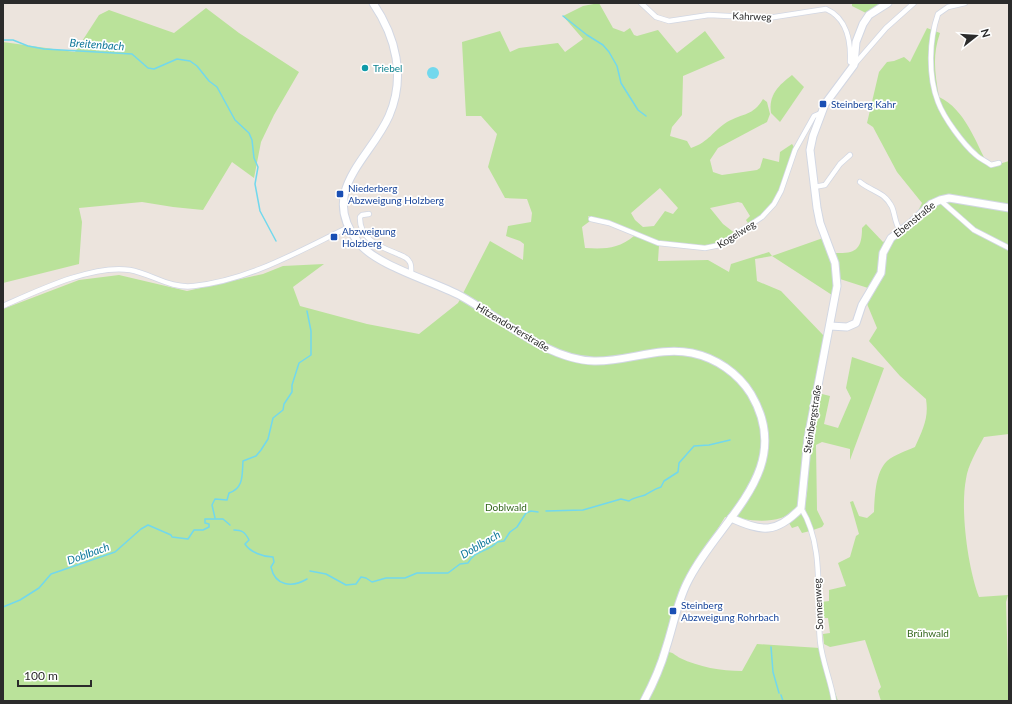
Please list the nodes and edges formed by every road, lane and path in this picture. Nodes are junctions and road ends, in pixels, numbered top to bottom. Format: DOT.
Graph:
graph roads {
  1 [pos="373,3"];
  2 [pos="641,3"];
  3 [pos="888,3"];
  4 [pos="914,3"];
  5 [pos="965,3"];
  6 [pos="854,65"];
  7 [pos="821,113"];
  8 [pos="850,155"];
  9 [pos="999,163"];
  10 [pos="860,182"];
  11 [pos="814,187"];
  12 [pos="940,200"];
  13 [pos="1009,208"];
  14 [pos="369,214"];
  15 [pos="591,219"];
  16 [pos="349,227"];
  17 [pos="900,230"];
  18 [pos="1009,248"];
  19 [pos="411,273"];
  20 [pos="3,306"];
  21 [pos="830,326"];
  22 [pos="801,508"];
  23 [pos="731,518"];
  24 [pos="644,701"];
  25 [pos="834,701"];
  1 -- 16 [label="main road, Hitzendorferstraße"];
  2 -- 6 [label="street, Kahrweg"];
  3 -- 6 [label="main road"];
  4 -- 6 [label="street"];
  5 -- 9 [label="street"];
  6 -- 7 [label="main road, Steinbergstraße"];
  7 -- 11 [label="main road, Steinbergstraße"];
  7 -- 15 [label="street, Kogelweg"];
  8 -- 11 [label="street"];
  10 -- 17 [label="street"];
  11 -- 21 [label="main road, Steinbergstraße"];
  12 -- 13 [label="main road, Ebenstraße"];
  12 -- 17 [label="main road, Ebenstraße"];
  12 -- 18 [label="street"];
  14 -- 19 [label="street"];
  16 -- 19 [label="main road, Hitzendorferstraße"];
  16 -- 20 [label="street"];
  17 -- 21 [label="main road, Ebenstraße"];
  19 -- 23 [label="main road, Hitzendorferstraße"];
  21 -- 22 [label="main road, Steinbergstraße"];
  22 -- 23 [label="main road"];
  22 -- 25 [label="street, Sonnenweg"];
  23 -- 24 [label="main road, Hitzendorferstraße"];
}
